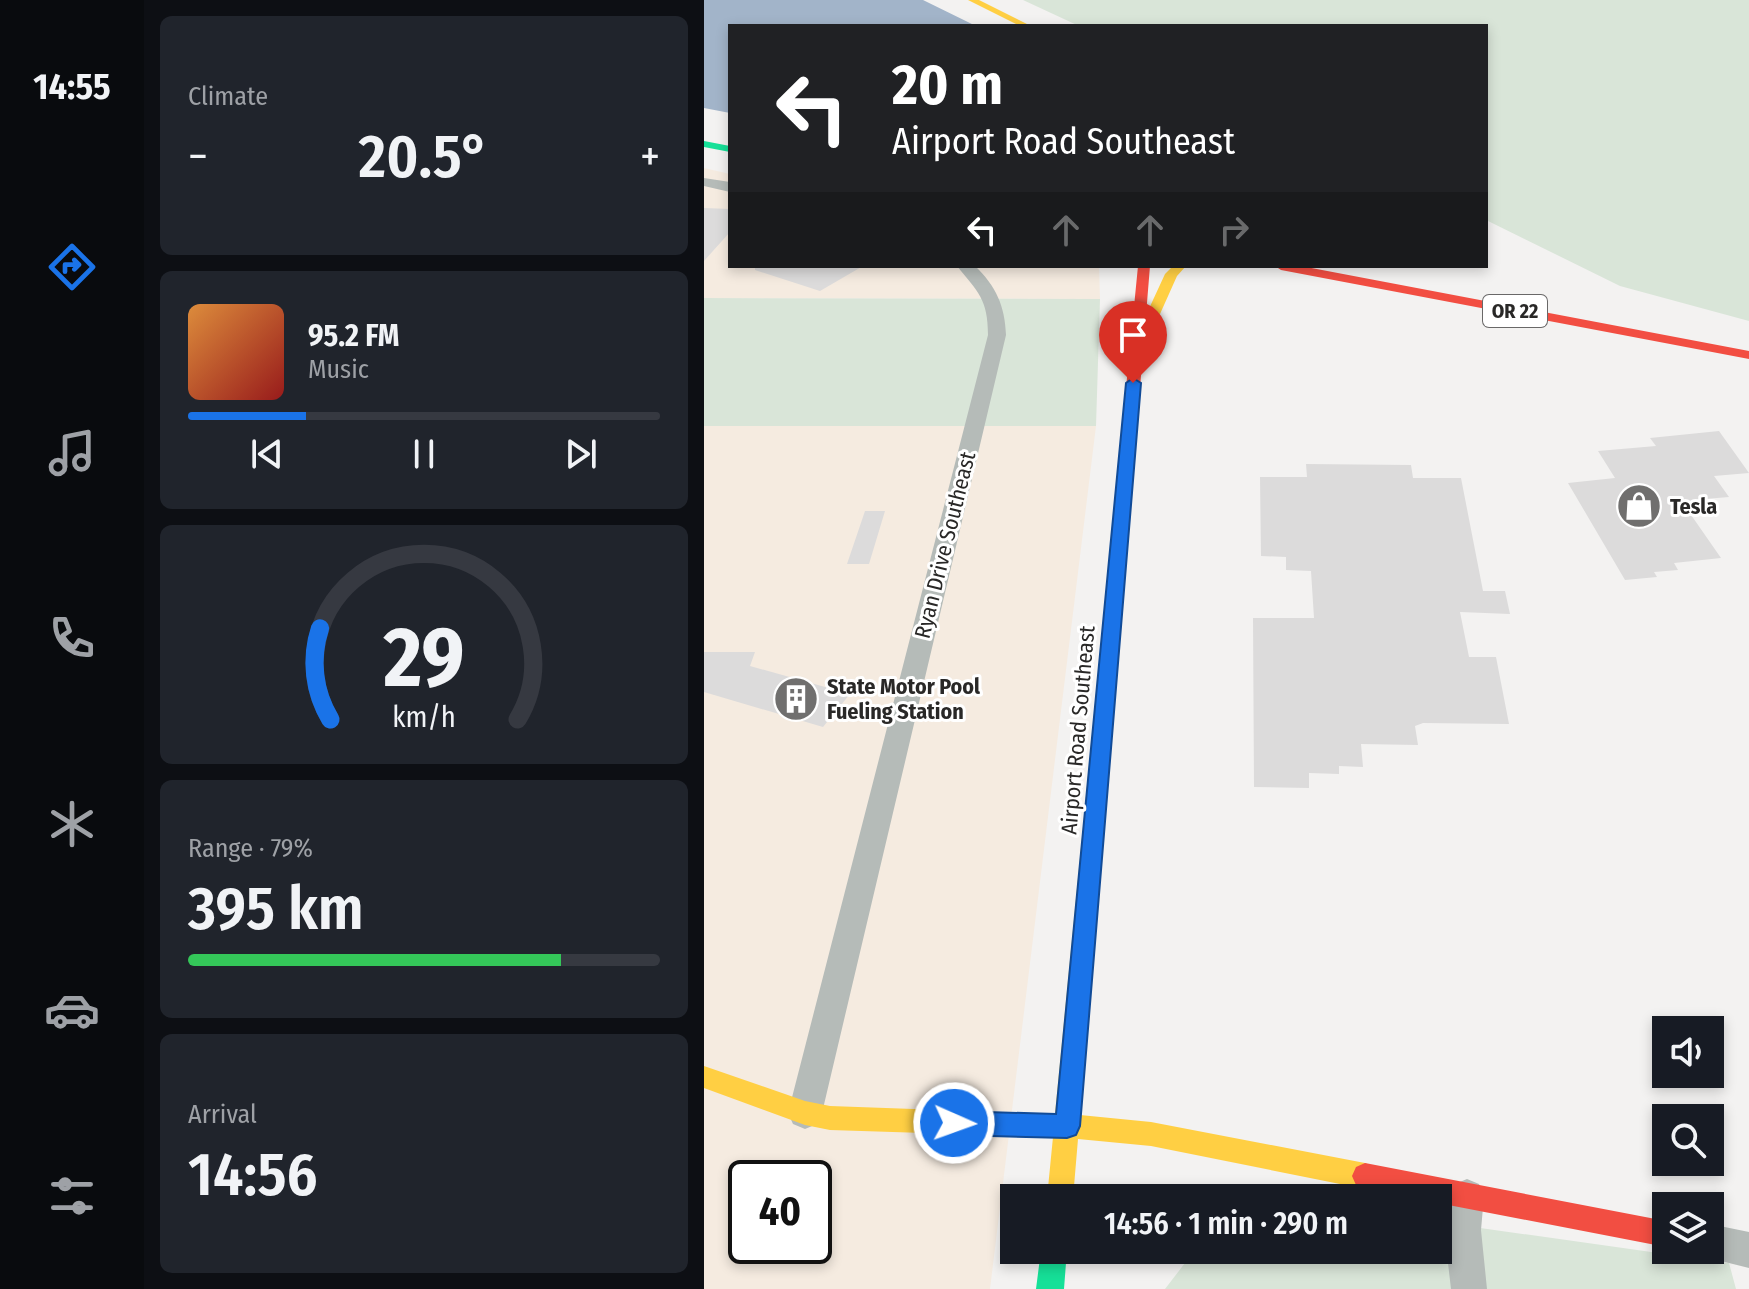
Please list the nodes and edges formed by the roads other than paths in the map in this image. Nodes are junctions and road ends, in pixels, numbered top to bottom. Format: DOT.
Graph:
graph roads {
  1 [pos="972,0"];
  2 [pos="1023,24"];
  3 [pos="704,144"];
  4 [pos="728,149"];
  5 [pos="704,182"];
  6 [pos="728,187"];
  7 [pos="967,268"];
  8 [pos="1144,268"];
  9 [pos="1178,268"];
  10 [pos="1292,268"];
  11 [pos="1578,303"];
  12 [pos="1136,352"];
  13 [pos="1749,353"];
  14 [pos="704,1077"];
  15 [pos="805,1113"];
  16 [pos="1067,1126"];
  17 [pos="1061,1184"];
  18 [pos="1467,1196"];
  19 [pos="1652,1231"];
  20 [pos="1724,1245"];
  21 [pos="1749,1250"];
  22 [pos="1053,1264"];
  23 [pos="1050,1289"];
  24 [pos="1469,1289"];
  1 -- 2 [label="main road"];
  3 -- 4 [label="main road"];
  5 -- 6 [label="street"];
  7 -- 15 [label="street, Ryan Drive Southeast"];
  8 -- 12 [label="main road, Airport Road Southeast"];
  9 -- 12 [label="main road"];
  10 -- 13 [label="main road, OR 22"];
  11 -- 13 [label="main road, OR 22"];
  12 -- 16 [label="main road, Airport Road Southeast"];
  14 -- 15 [label="main road"];
  15 -- 16 [label="main road"];
  16 -- 17 [label="main road, Airport Road Southeast"];
  16 -- 18 [label="main road"];
  18 -- 19 [label="main road"];
  18 -- 24 [label="street"];
  20 -- 21 [label="street"];
  22 -- 23 [label="main road"];
}
